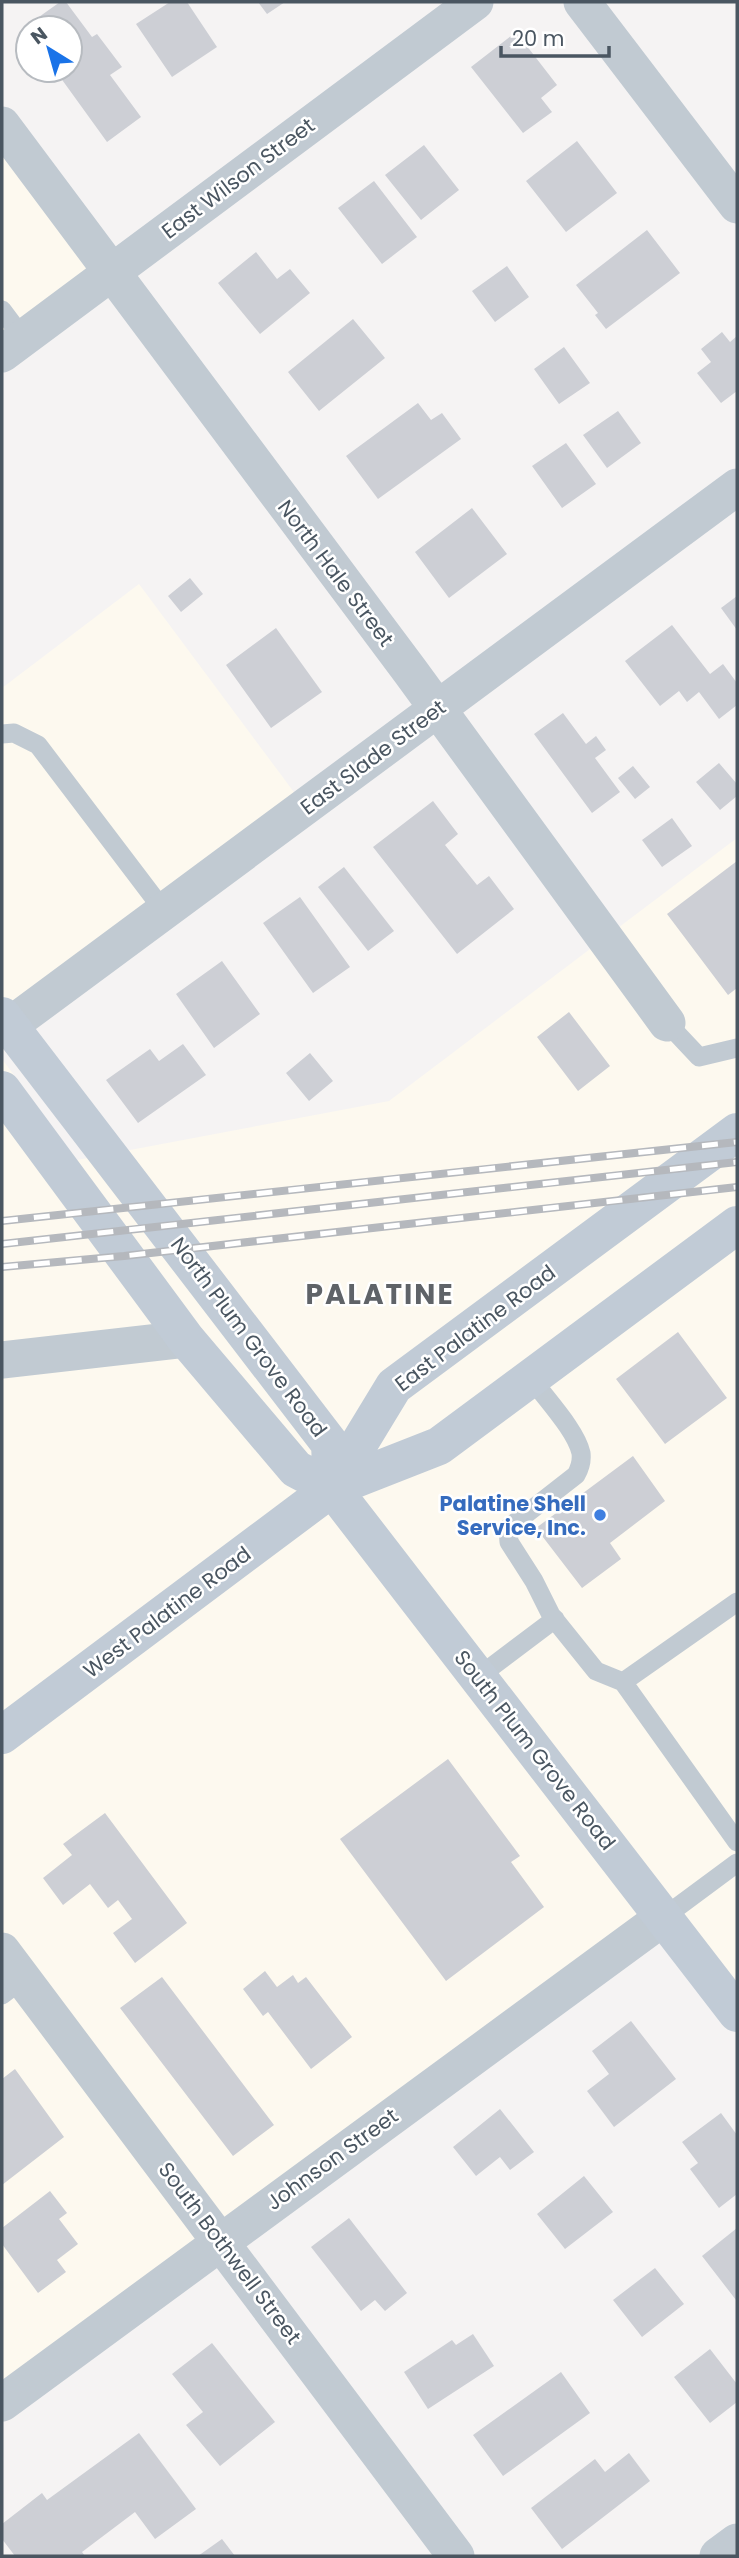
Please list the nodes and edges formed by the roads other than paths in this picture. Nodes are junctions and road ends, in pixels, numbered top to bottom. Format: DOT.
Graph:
graph roads {
  1 [pos="475,2"];
  2 [pos="582,2"];
  3 [pos="2,125"];
  4 [pos="737,205"];
  5 [pos="112,272"];
  6 [pos="9,334"];
  7 [pos="737,487"];
  8 [pos="438,709"];
  9 [pos="8,734"];
  10 [pos="164,911"];
  11 [pos="6,1021"];
  12 [pos="667,1023"];
  13 [pos="737,1048"];
  14 [pos="2,1090"];
  15 [pos="737,1132"];
  16 [pos="737,1225"];
  17 [pos="186,1339"];
  18 [pos="2,1360"];
  19 [pos="531,1378"];
  20 [pos="332,1488"];
  21 [pos="737,1602"];
  22 [pos="555,1619"];
  23 [pos="478,1677"];
  24 [pos="623,1682"];
  25 [pos="2,1735"];
  26 [pos="737,1842"];
  27 [pos="737,1863"];
  28 [pos="664,1917"];
  29 [pos="9,1975"];
  30 [pos="737,2013"];
  31 [pos="221,2241"];
  32 [pos="2,2403"];
  33 [pos="737,2542"];
  34 [pos="456,2556"];
  35 [pos="718,2556"];
  1 -- 5 [label="street, East Wilson Street"];
  2 -- 4 [label="street"];
  3 -- 5 [label="street, North Hale Street"];
  5 -- 6 [label="street, East Wilson Street"];
  5 -- 8 [label="street, North Hale Street"];
  7 -- 8 [label="street, East Slade Street"];
  8 -- 10 [label="street, East Slade Street"];
  8 -- 12 [label="street, North Hale Street"];
  9 -- 10 [label="lane"];
  10 -- 11 [label="street, East Slade Street"];
  11 -- 20 [label="main road, North Plum Grove Road"];
  12 -- 13 [label="lane"];
  14 -- 17 [label="main road, North Plum Grove Road"];
  15 -- 20 [label="main road, East Palatine Road"];
  16 -- 19 [label="main road"];
  17 -- 18 [label="street"];
  17 -- 20 [label="main road, North Plum Grove Road"];
  19 -- 20 [label="main road"];
  19 -- 22 [label="lane"];
  20 -- 23 [label="main road, South Plum Grove Road"];
  20 -- 25 [label="main road, West Palatine Road"];
  21 -- 24 [label="lane"];
  22 -- 23 [label="lane"];
  22 -- 24 [label="lane"];
  23 -- 28 [label="main road, South Plum Grove Road"];
  24 -- 26 [label="lane"];
  27 -- 28 [label="lane"];
  28 -- 30 [label="main road, South Plum Grove Road"];
  28 -- 31 [label="street, Johnson Street"];
  29 -- 31 [label="street, South Bothwell Street"];
  31 -- 32 [label="street, Johnson Street"];
  31 -- 34 [label="street, South Bothwell Street"];
  33 -- 35 [label="street"];
}
